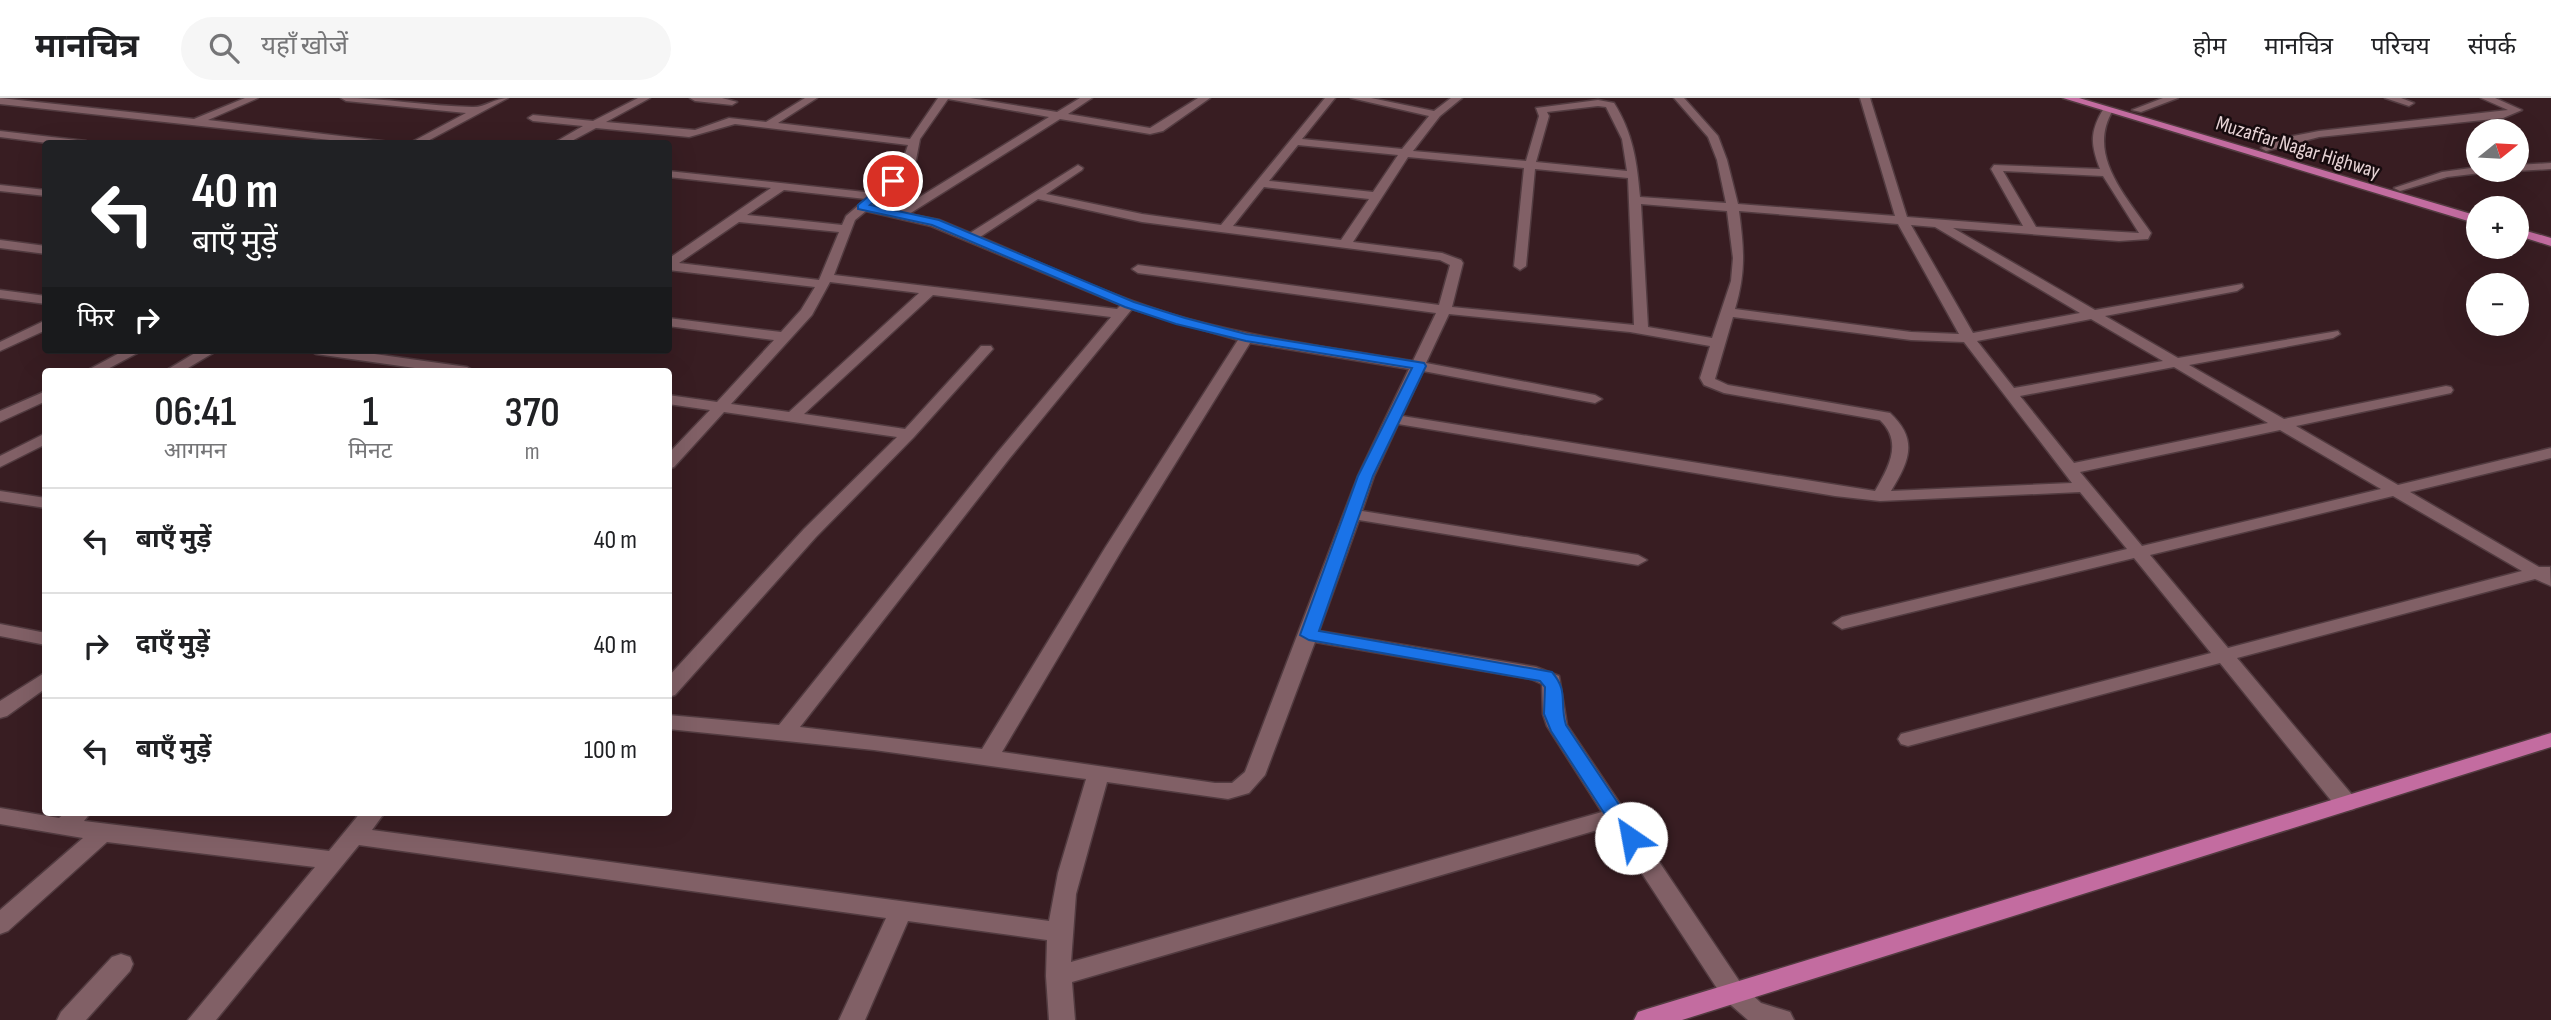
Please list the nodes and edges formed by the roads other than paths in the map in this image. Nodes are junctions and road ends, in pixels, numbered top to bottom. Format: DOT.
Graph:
graph roads {
  1 [pos="253,98"];
  2 [pos="346,98"];
  3 [pos="503,98"];
  4 [pos="645,98"];
  5 [pos="695,98"];
  6 [pos="812,98"];
  7 [pos="943,98"];
  8 [pos="952,98"];
  9 [pos="1087,98"];
  10 [pos="1205,98"];
  11 [pos="1330,98"];
  12 [pos="1356,98"];
  13 [pos="1457,98"];
  14 [pos="1679,98"];
  15 [pos="1865,98"];
  16 [pos="2068,98"];
  17 [pos="2095,98"];
  18 [pos="2173,98"];
  19 [pos="2390,98"];
  20 [pos="2487,98"];
  21 [pos="0,101"];
  22 [pos="732,102"];
  23 [pos="2409,103"];
  24 [pos="2108,110"];
  25 [pos="2137,110"];
  26 [pos="479,111"];
  27 [pos="1436,114"];
  28 [pos="1059,116"];
  29 [pos="533,118"];
  30 [pos="197,122"];
  31 [pos="594,124"];
  32 [pos="768,125"];
  33 [pos="0,134"];
  34 [pos="52,140"];
  35 [pos="364,140"];
  36 [pos="421,140"];
  37 [pos="564,140"];
  38 [pos="1293,141"];
  39 [pos="915,143"];
  40 [pos="2266,148"];
  41 [pos="1405,153"];
  42 [pos="1530,166"];
  43 [pos="2551,166"];
  44 [pos="2529,167"];
  45 [pos="1078,168"];
  46 [pos="2466,172"];
  47 [pos="2107,173"];
  48 [pos="1633,175"];
  49 [pos="672,176"];
  50 [pos="1261,183"];
  51 [pos="782,186"];
  52 [pos="0,188"];
  53 [pos="2400,188"];
  54 [pos="42,193"];
  55 [pos="1036,195"];
  56 [pos="874,196"];
  57 [pos="1377,196"];
  58 [pos="1635,200"];
  59 [pos="862,207"];
  60 [pos="2466,207"];
  61 [pos="1733,208"];
  62 [pos="901,215"];
  63 [pos="2466,216"];
  64 [pos="739,218"];
  65 [pos="1902,220"];
  66 [pos="1935,223"];
  67 [pos="2529,226"];
  68 [pos="845,229"];
  69 [pos="1224,229"];
  70 [pos="2032,230"];
  71 [pos="2551,232"];
  72 [pos="2529,236"];
  73 [pos="972,237"];
  74 [pos="2551,242"];
  75 [pos="0,244"];
  76 [pos="1345,244"];
  77 [pos="42,249"];
  78 [pos="672,262"];
  79 [pos="672,265"];
  80 [pos="1520,266"];
  81 [pos="1138,270"];
  82 [pos="826,281"];
  83 [pos="2236,287"];
  84 [pos="929,291"];
  85 [pos="0,294"];
  86 [pos="42,299"];
  87 [pos="1125,309"];
  88 [pos="1444,310"];
  89 [pos="1726,312"];
  90 [pos="2092,314"];
  91 [pos="672,323"];
  92 [pos="42,326"];
  93 [pos="1641,330"];
  94 [pos="2333,334"];
  95 [pos="785,337"];
  96 [pos="1246,338"];
  97 [pos="1969,338"];
  98 [pos="1717,343"];
  99 [pos="0,346"];
  100 [pos="986,349"];
  101 [pos="128,354"];
  102 [pos="204,354"];
  103 [pos="374,354"];
  104 [pos="2178,364"];
  105 [pos="1419,366"];
  106 [pos="99,368"];
  107 [pos="178,368"];
  108 [pos="451,368"];
  109 [pos="2446,390"];
  110 [pos="2011,393"];
  111 [pos="42,397"];
  112 [pos="1595,399"];
  113 [pos="672,400"];
  114 [pos="719,406"];
  115 [pos="792,416"];
  116 [pos="0,417"];
  117 [pos="1394,419"];
  118 [pos="2280,423"];
  119 [pos="909,434"];
  120 [pos="42,440"];
  121 [pos="2551,453"];
  122 [pos="672,459"];
  123 [pos="0,462"];
  124 [pos="2070,469"];
  125 [pos="2085,487"];
  126 [pos="2395,491"];
  127 [pos="0,496"];
  128 [pos="1880,496"];
  129 [pos="42,502"];
  130 [pos="1352,514"];
  131 [pos="2140,553"];
  132 [pos="1638,560"];
  133 [pos="2547,575"];
  134 [pos="1842,623"];
  135 [pos="0,630"];
  136 [pos="1309,635"];
  137 [pos="42,638"];
  138 [pos="2226,657"];
  139 [pos="42,681"];
  140 [pos="672,686"];
  141 [pos="0,711"];
  142 [pos="672,722"];
  143 [pos="785,732"];
  144 [pos="1908,739"];
  145 [pos="2551,740"];
  146 [pos="988,757"];
  147 [pos="1099,772"];
  148 [pos="2346,803"];
  149 [pos="0,816"];
  150 [pos="75,816"];
  151 [pos="371,816"];
  152 [pos="1616,816"];
  153 [pos="63,827"];
  154 [pos="103,833"];
  155 [pos="354,836"];
  156 [pos="334,860"];
  157 [pos="901,911"];
  158 [pos="0,924"];
  159 [pos="1059,932"];
  160 [pos="121,964"];
  161 [pos="1058,976"];
  162 [pos="1733,992"];
  163 [pos="1753,1015"];
  164 [pos="70,1020"];
  165 [pos="201,1020"];
  166 [pos="852,1020"];
  167 [pos="1062,1020"];
  168 [pos="1647,1020"];
  169 [pos="1781,1020"];
  1 -- 30 [label="street"];
  2 -- 26 [label="street"];
  3 -- 26 [label="street"];
  4 -- 31 [label="street"];
  5 -- 22 [label="street"];
  6 -- 32 [label="street"];
  7 -- 39 [label="street"];
  8 -- 28 [label="street"];
  9 -- 28 [label="street"];
  10 -- 28 [label="street"];
  11 -- 38 [label="street"];
  12 -- 27 [label="street"];
  13 -- 27 [label="street"];
  14 -- 61 [label="street"];
  15 -- 65 [label="street"];
  16 -- 24 [label="main road, Muzaffar Nagar Highway"];
  17 -- 25 [label="main road, Muzaffar Nagar Highway"];
  18 -- 25 [label="street"];
  19 -- 23 [label="street"];
  20 -- 40 [label="street"];
  21 -- 30 [label="street"];
  24 -- 47 [label="street"];
  24 -- 63 [label="main road, Muzaffar Nagar Highway"];
  25 -- 40 [label="main road, Muzaffar Nagar Highway"];
  26 -- 36 [label="street"];
  27 -- 41 [label="street"];
  28 -- 62 [label="street"];
  29 -- 31 [label="street"];
  30 -- 35 [label="street"];
  31 -- 32 [label="street"];
  31 -- 37 [label="street"];
  32 -- 39 [label="street"];
  33 -- 34 [label="street"];
  38 -- 41 [label="street"];
  38 -- 50 [label="street"];
  39 -- 56 [label="street"];
  40 -- 53 [label="main road, Muzaffar Nagar Highway"];
  41 -- 42 [label="street"];
  41 -- 57 [label="street"];
  42 -- 48 [label="street"];
  42 -- 48 [label="street"];
  42 -- 80 [label="street"];
  43 -- 44 [label="street"];
  45 -- 55 [label="street"];
  46 -- 53 [label="street"];
  47 -- 70 [label="street"];
  47 -- 70 [label="street"];
  48 -- 58 [label="street"];
  49 -- 51 [label="street"];
  50 -- 57 [label="street"];
  50 -- 69 [label="street"];
  51 -- 56 [label="street"];
  51 -- 64 [label="street"];
  52 -- 54 [label="street"];
  53 -- 60 [label="main road, Muzaffar Nagar Highway"];
  55 -- 69 [label="street"];
  55 -- 73 [label="street"];
  56 -- 59 [label="street"];
  57 -- 76 [label="street"];
  58 -- 61 [label="street"];
  58 -- 93 [label="street"];
  59 -- 62 [label="street"];
  59 -- 68 [label="street"];
  61 -- 65 [label="street"];
  61 -- 89 [label="street"];
  62 -- 73 [label="street"];
  64 -- 68 [label="street"];
  64 -- 78 [label="street"];
  65 -- 66 [label="street"];
  65 -- 97 [label="street"];
  66 -- 70 [label="street"];
  66 -- 90 [label="street"];
  67 -- 71 [label="main road"];
  68 -- 82 [label="street"];
  69 -- 76 [label="street"];
  72 -- 74 [label="main road"];
  73 -- 87 [label="street"];
  75 -- 77 [label="street"];
  76 -- 88 [label="street"];
  79 -- 82 [label="street"];
  81 -- 88 [label="street"];
  82 -- 84 [label="street"];
  82 -- 95 [label="street"];
  83 -- 90 [label="street"];
  84 -- 87 [label="street"];
  84 -- 115 [label="street"];
  85 -- 86 [label="street"];
  87 -- 96 [label="street"];
  87 -- 143 [label="street"];
  88 -- 93 [label="street"];
  88 -- 105 [label="street"];
  89 -- 97 [label="street"];
  89 -- 98 [label="street"];
  90 -- 97 [label="street"];
  90 -- 104 [label="street"];
  91 -- 95 [label="street"];
  92 -- 99 [label="street"];
  93 -- 98 [label="street"];
  94 -- 104 [label="street"];
  95 -- 114 [label="street"];
  96 -- 105 [label="street"];
  96 -- 146 [label="street"];
  97 -- 110 [label="street"];
  98 -- 128 [label="street"];
  100 -- 119 [label="street"];
  101 -- 106 [label="street"];
  102 -- 107 [label="street"];
  103 -- 108 [label="street"];
  104 -- 110 [label="street"];
  104 -- 118 [label="street"];
  105 -- 112 [label="street"];
  105 -- 117 [label="street"];
  109 -- 118 [label="street"];
  110 -- 124 [label="street"];
  111 -- 116 [label="street"];
  113 -- 114 [label="street"];
  114 -- 115 [label="street"];
  114 -- 122 [label="street"];
  115 -- 119 [label="street"];
  117 -- 128 [label="street"];
  117 -- 130 [label="street"];
  118 -- 124 [label="street"];
  118 -- 126 [label="street"];
  119 -- 140 [label="street"];
  120 -- 123 [label="street"];
  121 -- 126 [label="street"];
  124 -- 125 [label="street"];
  125 -- 128 [label="street"];
  125 -- 131 [label="street"];
  126 -- 131 [label="street"];
  126 -- 133 [label="street"];
  127 -- 129 [label="street"];
  130 -- 132 [label="street"];
  130 -- 136 [label="street"];
  131 -- 134 [label="street"];
  131 -- 138 [label="street"];
  133 -- 138 [label="street"];
  135 -- 137 [label="street"];
  136 -- 147 [label="street"];
  136 -- 152 [label="street"];
  138 -- 144 [label="street"];
  138 -- 148 [label="street"];
  139 -- 141 [label="street"];
  142 -- 143 [label="street"];
  143 -- 146 [label="street"];
  145 -- 148 [label="main road"];
  146 -- 147 [label="street"];
  147 -- 159 [label="street"];
  148 -- 162 [label="main road"];
  149 -- 153 [label="street"];
  150 -- 153 [label="street"];
  151 -- 155 [label="street"];
  152 -- 161 [label="street"];
  152 -- 162 [label="street"];
  153 -- 154 [label="street"];
  154 -- 156 [label="street"];
  154 -- 158 [label="street"];
  155 -- 156 [label="street"];
  155 -- 157 [label="street"];
  156 -- 165 [label="street"];
  157 -- 159 [label="street"];
  157 -- 166 [label="street"];
  159 -- 161 [label="street"];
  160 -- 164 [label="street"];
  161 -- 167 [label="street"];
  162 -- 163 [label="street"];
  162 -- 168 [label="main road"];
  163 -- 169 [label="street"];
}
